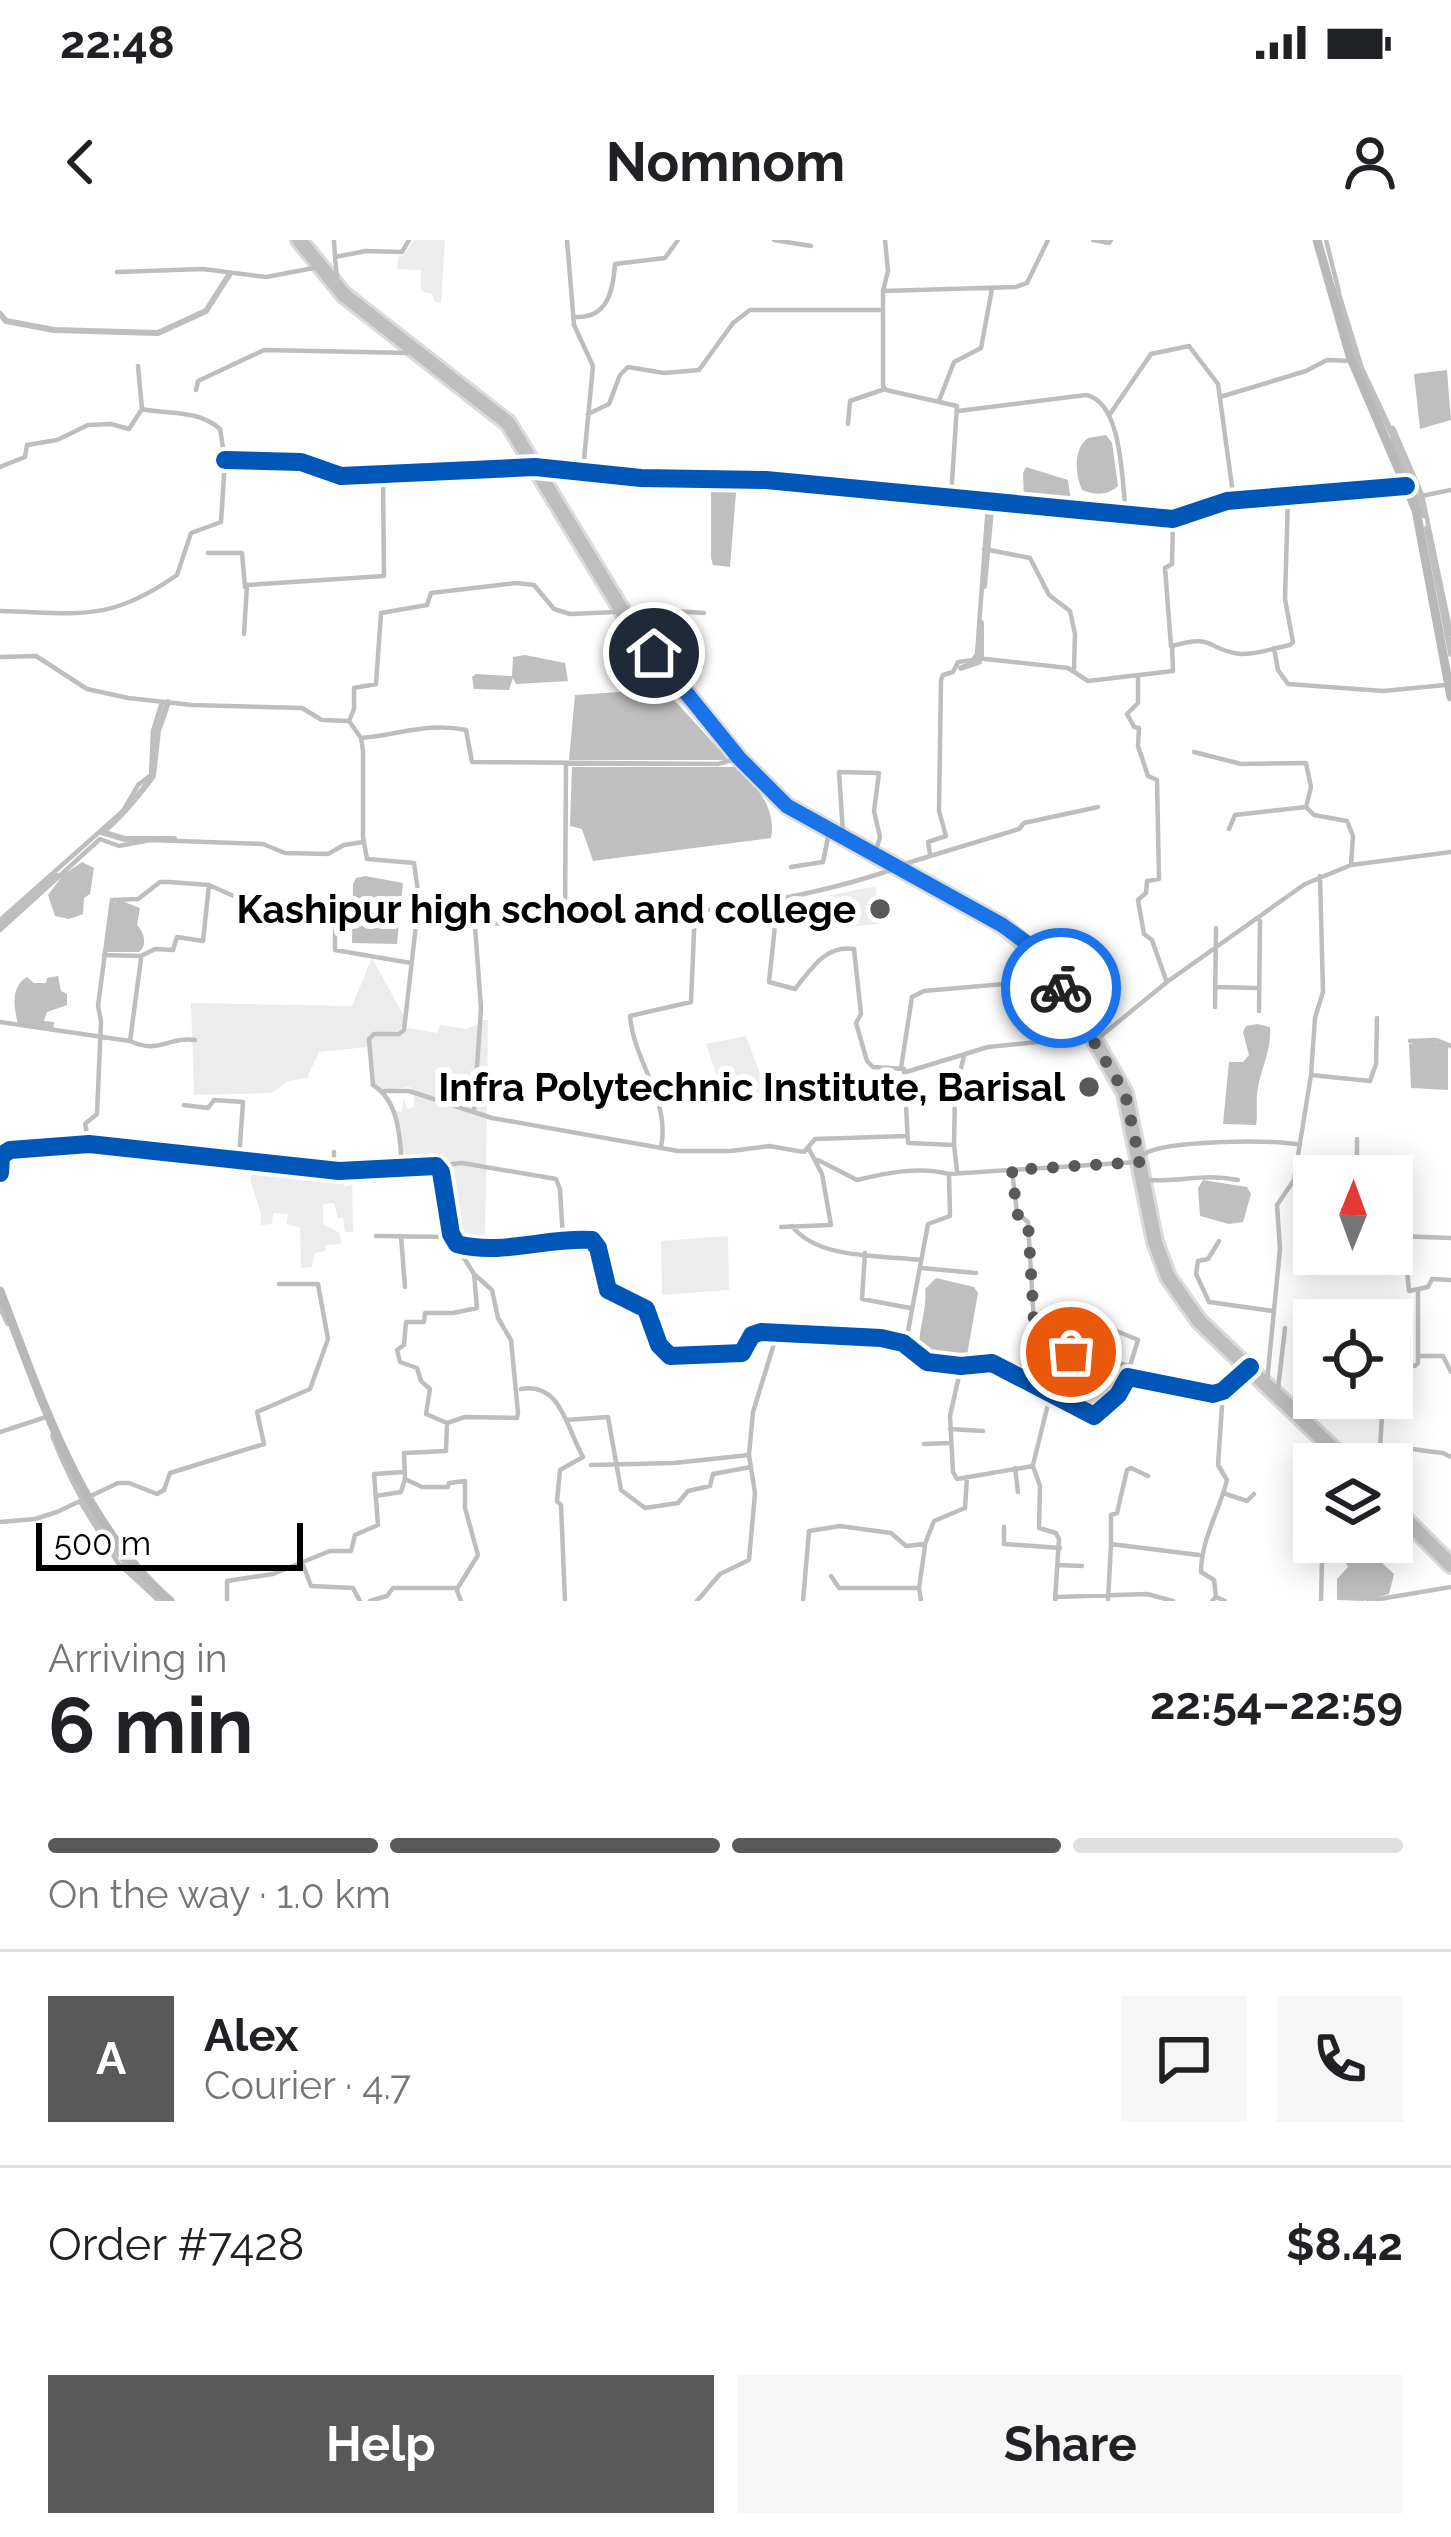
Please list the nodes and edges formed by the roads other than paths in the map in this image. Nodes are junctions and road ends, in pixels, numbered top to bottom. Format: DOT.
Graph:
graph roads {
  1 [pos="299,240"];
  2 [pos="409,240"];
  3 [pos="568,240"];
  4 [pos="678,240"];
  5 [pos="774,240"];
  6 [pos="885,240"];
  7 [pos="1048,240"];
  8 [pos="1093,240"];
  9 [pos="1111,240"];
  10 [pos="1317,240"];
  11 [pos="1326,240"];
  12 [pos="334,241"];
  13 [pos="811,245"];
  14 [pos="335,257"];
  15 [pos="321,267"];
  16 [pos="117,272"];
  17 [pos="338,288"];
  18 [pos="992,289"];
  19 [pos="884,291"];
  20 [pos="1339,292"];
  21 [pos="884,310"];
  22 [pos="573,317"];
  23 [pos="421,353"];
  24 [pos="1352,361"];
  25 [pos="138,366"];
  26 [pos="885,389"];
  27 [pos="196,390"];
  28 [pos="1220,397"];
  29 [pos="939,400"];
  30 [pos="142,409"];
  31 [pos="958,412"];
  32 [pos="589,414"];
  33 [pos="1110,414"];
  34 [pos="848,424"];
  35 [pos="1393,428"];
  36 [pos="225,460"];
  37 [pos="535,466"];
  38 [pos="0,467"];
  39 [pos="583,470"];
  40 [pos="383,476"];
  41 [pos="1451,490"];
  42 [pos="1413,493"];
  43 [pos="1288,496"];
  44 [pos="951,497"];
  45 [pos="988,501"];
  46 [pos="1234,501"];
  47 [pos="1126,515"];
  48 [pos="1173,519"];
  49 [pos="984,549"];
  50 [pos="208,553"];
  51 [pos="245,587"];
  52 [pos="0,611"];
  53 [pos="622,612"];
  54 [pos="704,613"];
  55 [pos="244,634"];
  56 [pos="1451,634"];
  57 [pos="1172,646"];
  58 [pos="1274,648"];
  59 [pos="0,657"];
  60 [pos="976,658"];
  61 [pos="1074,670"];
  62 [pos="1138,677"];
  63 [pos="1450,685"];
  64 [pos="1451,698"];
  65 [pos="162,702"];
  66 [pos="349,721"];
  67 [pos="361,738"];
  68 [pos="1194,752"];
  69 [pos="739,758"];
  70 [pos="566,763"];
  71 [pos="1098,807"];
  72 [pos="1306,807"];
  73 [pos="1229,829"];
  74 [pos="836,835"];
  75 [pos="363,842"];
  76 [pos="1451,852"];
  77 [pos="930,854"];
  78 [pos="874,856"];
  79 [pos="1351,865"];
  80 [pos="791,867"];
  81 [pos="897,868"];
  82 [pos="1320,876"];
  83 [pos="209,885"];
  84 [pos="778,898"];
  85 [pos="695,909"];
  86 [pos="1260,918"];
  87 [pos="0,920"];
  88 [pos="565,922"];
  89 [pos="475,924"];
  90 [pos="416,925"];
  91 [pos="1216,928"];
  92 [pos="0,930"];
  93 [pos="1216,949"];
  94 [pos="104,955"];
  95 [pos="141,956"];
  96 [pos="411,963"];
  97 [pos="1054,979"];
  98 [pos="1167,982"];
  99 [pos="1216,987"];
  100 [pos="1260,988"];
  101 [pos="1216,1007"];
  102 [pos="1259,1011"];
  103 [pos="1378,1018"];
  104 [pos="0,1022"];
  105 [pos="1093,1038"];
  106 [pos="100,1040"];
  107 [pos="195,1040"];
  108 [pos="130,1041"];
  109 [pos="1410,1041"];
  110 [pos="1451,1046"];
  111 [pos="965,1052"];
  112 [pos="903,1070"];
  113 [pos="1311,1075"];
  114 [pos="384,1091"];
  115 [pos="184,1106"];
  116 [pos="475,1111"];
  117 [pos="907,1136"];
  118 [pos="1357,1139"];
  119 [pos="89,1144"];
  120 [pos="1297,1144"];
  121 [pos="954,1145"];
  122 [pos="661,1147"];
  123 [pos="809,1149"];
  124 [pos="334,1152"];
  125 [pos="1358,1155"];
  126 [pos="239,1160"];
  127 [pos="818,1160"];
  128 [pos="1140,1162"];
  129 [pos="436,1166"];
  130 [pos="402,1170"];
  131 [pos="957,1170"];
  132 [pos="1012,1170"];
  133 [pos="334,1171"];
  134 [pos="0,1173"];
  135 [pos="949,1174"];
  136 [pos="1143,1180"];
  137 [pos="1238,1180"];
  138 [pos="792,1226"];
  139 [pos="781,1227"];
  140 [pos="376,1235"];
  141 [pos="401,1236"];
  142 [pos="1413,1237"];
  143 [pos="1451,1238"];
  144 [pos="453,1239"];
  145 [pos="562,1240"];
  146 [pos="1220,1240"];
  147 [pos="865,1253"];
  148 [pos="921,1264"];
  149 [pos="976,1273"];
  150 [pos="474,1274"];
  151 [pos="1407,1275"];
  152 [pos="1451,1280"];
  153 [pos="279,1284"];
  154 [pos="405,1287"];
  155 [pos="1418,1290"];
  156 [pos="0,1291"];
  157 [pos="1210,1302"];
  158 [pos="1054,1306"];
  159 [pos="910,1308"];
  160 [pos="1274,1311"];
  161 [pos="1094,1316"];
  162 [pos="1201,1319"];
  163 [pos="1053,1324"];
  164 [pos="1285,1328"];
  165 [pos="778,1331"];
  166 [pos="1070,1340"];
  167 [pos="907,1347"];
  168 [pos="1419,1356"];
  169 [pos="961,1366"];
  170 [pos="1413,1366"];
  171 [pos="1250,1367"];
  172 [pos="1128,1372"];
  173 [pos="1451,1372"];
  174 [pos="1024,1380"];
  175 [pos="1081,1380"];
  176 [pos="519,1389"];
  177 [pos="1273,1389"];
  178 [pos="1223,1391"];
  179 [pos="1120,1394"];
  180 [pos="1050,1396"];
  181 [pos="50,1416"];
  182 [pos="566,1420"];
  183 [pos="447,1424"];
  184 [pos="950,1429"];
  185 [pos="983,1431"];
  186 [pos="0,1432"];
  187 [pos="950,1443"];
  188 [pos="1329,1443"];
  189 [pos="924,1444"];
  190 [pos="1413,1451"];
  191 [pos="749,1455"];
  192 [pos="1451,1457"];
  193 [pos="616,1463"];
  194 [pos="591,1465"];
  195 [pos="1033,1466"];
  196 [pos="751,1467"];
  197 [pos="1015,1467"];
  198 [pos="404,1476"];
  199 [pos="1148,1476"];
  200 [pos="967,1477"];
  201 [pos="1018,1492"];
  202 [pos="1223,1493"];
  203 [pos="1254,1494"];
  204 [pos="376,1496"];
  205 [pos="84,1498"];
  206 [pos="0,1522"];
  207 [pos="1413,1523"];
  208 [pos="1004,1528"];
  209 [pos="925,1544"];
  210 [pos="1112,1544"];
  211 [pos="1060,1548"];
  212 [pos="1200,1555"];
  213 [pos="1451,1561"];
  214 [pos="302,1562"];
  215 [pos="1322,1563"];
  216 [pos="1058,1565"];
  217 [pos="1082,1566"];
  218 [pos="831,1576"];
  219 [pos="324,1588"];
  220 [pos="919,1588"];
  221 [pos="1451,1588"];
  222 [pos="458,1589"];
  223 [pos="1108,1598"];
  224 [pos="1055,1599"];
  225 [pos="1214,1599"];
  226 [pos="159,1601"];
  227 [pos="170,1601"];
  228 [pos="226,1601"];
  229 [pos="321,1601"];
  230 [pos="360,1601"];
  231 [pos="370,1601"];
  232 [pos="461,1601"];
  233 [pos="566,1601"];
  234 [pos="697,1601"];
  235 [pos="802,1601"];
  236 [pos="921,1601"];
  237 [pos="1173,1601"];
  238 [pos="1225,1601"];
  239 [pos="1321,1601"];
  240 [pos="1368,1601"];
  1 -- 15 [label="highway"];
  2 -- 14 [label="street"];
  3 -- 22 [label="street"];
  4 -- 22 [label="street"];
  5 -- 13 [label="street"];
  6 -- 19 [label="street"];
  7 -- 18 [label="street"];
  8 -- 9 [label="street"];
  10 -- 24 [label="street"];
  11 -- 20 [label="street"];
  12 -- 14 [label="street"];
  14 -- 17 [label="street"];
  15 -- 16 [label="street"];
  15 -- 17 [label="highway"];
  17 -- 23 [label="highway"];
  18 -- 19 [label="street"];
  18 -- 29 [label="street"];
  19 -- 21 [label="street"];
  21 -- 26 [label="street"];
  21 -- 32 [label="street"];
  22 -- 32 [label="street"];
  23 -- 27 [label="street"];
  23 -- 37 [label="highway"];
  24 -- 28 [label="street"];
  24 -- 42 [label="street"];
  25 -- 30 [label="street"];
  26 -- 29 [label="street"];
  26 -- 34 [label="street"];
  28 -- 33 [label="street"];
  28 -- 46 [label="street"];
  29 -- 31 [label="street"];
  30 -- 36 [label="street"];
  30 -- 38 [label="street"];
  31 -- 33 [label="street"];
  31 -- 44 [label="street"];
  32 -- 39 [label="street"];
  33 -- 47 [label="street"];
  35 -- 42 [label="street"];
  36 -- 40 [label="street"];
  36 -- 52 [label="street"];
  37 -- 39 [label="street"];
  37 -- 40 [label="street"];
  37 -- 53 [label="highway"];
  39 -- 44 [label="street"];
  40 -- 51 [label="street"];
  41 -- 42 [label="street"];
  42 -- 43 [label="street"];
  42 -- 56 [label="street"];
  42 -- 63 [label="street"];
  43 -- 46 [label="street"];
  43 -- 58 [label="street"];
  44 -- 45 [label="street"];
  45 -- 47 [label="street"];
  45 -- 49 [label="street"];
  46 -- 48 [label="street"];
  47 -- 48 [label="street"];
  48 -- 57 [label="street"];
  49 -- 60 [label="street"];
  49 -- 61 [label="street"];
  50 -- 51 [label="street"];
  51 -- 55 [label="street"];
  53 -- 54 [label="street"];
  53 -- 66 [label="street"];
  53 -- 69 [label="highway"];
  57 -- 58 [label="street"];
  57 -- 62 [label="street"];
  58 -- 63 [label="street"];
  59 -- 65 [label="street"];
  60 -- 61 [label="street"];
  60 -- 77 [label="street"];
  61 -- 62 [label="street"];
  62 -- 98 [label="street"];
  63 -- 64 [label="street"];
  65 -- 66 [label="street"];
  65 -- 87 [label="street"];
  66 -- 67 [label="street"];
  67 -- 70 [label="street"];
  67 -- 75 [label="street"];
  68 -- 72 [label="street"];
  69 -- 70 [label="street"];
  69 -- 74 [label="highway"];
  70 -- 88 [label="street"];
  71 -- 77 [label="street"];
  72 -- 73 [label="street"];
  72 -- 79 [label="street"];
  74 -- 78 [label="highway"];
  74 -- 78 [label="street"];
  74 -- 80 [label="street"];
  75 -- 90 [label="street"];
  75 -- 92 [label="street"];
  76 -- 79 [label="street"];
  77 -- 81 [label="street"];
  78 -- 81 [label="highway"];
  79 -- 82 [label="street"];
  81 -- 84 [label="street"];
  81 -- 97 [label="highway"];
  82 -- 86 [label="street"];
  82 -- 113 [label="street"];
  83 -- 94 [label="street"];
  83 -- 95 [label="street"];
  83 -- 96 [label="street"];
  84 -- 85 [label="street"];
  84 -- 112 [label="street"];
  85 -- 88 [label="street"];
  85 -- 122 [label="street"];
  86 -- 93 [label="street"];
  86 -- 100 [label="street"];
  88 -- 89 [label="street"];
  89 -- 90 [label="street"];
  89 -- 116 [label="street"];
  90 -- 96 [label="street"];
  91 -- 93 [label="street"];
  93 -- 98 [label="street"];
  93 -- 99 [label="street"];
  94 -- 95 [label="street"];
  94 -- 106 [label="street"];
  95 -- 108 [label="street"];
  96 -- 114 [label="street"];
  97 -- 105 [label="highway"];
  97 -- 112 [label="street"];
  98 -- 105 [label="street"];
  99 -- 100 [label="street"];
  99 -- 101 [label="street"];
  100 -- 102 [label="street"];
  103 -- 113 [label="street"];
  104 -- 106 [label="street"];
  105 -- 111 [label="street"];
  105 -- 128 [label="highway"];
  106 -- 108 [label="street"];
  106 -- 119 [label="street"];
  107 -- 108 [label="street"];
  109 -- 110 [label="street"];
  111 -- 112 [label="street"];
  111 -- 121 [label="street"];
  112 -- 117 [label="street"];
  113 -- 120 [label="street"];
  114 -- 116 [label="street"];
  114 -- 130 [label="street"];
  115 -- 126 [label="street"];
  116 -- 122 [label="street"];
  117 -- 121 [label="street"];
  117 -- 123 [label="street"];
  118 -- 125 [label="street"];
  119 -- 126 [label="street"];
  119 -- 134 [label="street"];
  120 -- 128 [label="street"];
  120 -- 160 [label="street"];
  121 -- 131 [label="street"];
  122 -- 123 [label="street"];
  123 -- 127 [label="street"];
  124 -- 133 [label="street"];
  126 -- 133 [label="street"];
  127 -- 135 [label="street"];
  127 -- 138 [label="street"];
  128 -- 132 [label="street"];
  128 -- 136 [label="highway"];
  129 -- 130 [label="street"];
  129 -- 144 [label="street"];
  129 -- 145 [label="street"];
  130 -- 133 [label="street"];
  131 -- 132 [label="street"];
  131 -- 135 [label="street"];
  132 -- 163 [label="street"];
  135 -- 148 [label="street"];
  136 -- 137 [label="street"];
  136 -- 162 [label="highway"];
  138 -- 139 [label="street"];
  138 -- 147 [label="street"];
  140 -- 141 [label="street"];
  141 -- 144 [label="street"];
  141 -- 154 [label="street"];
  142 -- 143 [label="street"];
  144 -- 145 [label="street"];
  144 -- 150 [label="street"];
  145 -- 165 [label="street"];
  146 -- 157 [label="street"];
  147 -- 148 [label="street"];
  147 -- 159 [label="street"];
  148 -- 149 [label="street"];
  148 -- 159 [label="street"];
  150 -- 176 [label="street"];
  150 -- 183 [label="street"];
  151 -- 155 [label="street"];
  152 -- 155 [label="street"];
  153 -- 205 [label="street"];
  155 -- 168 [label="street"];
  156 -- 181 [label="street"];
  157 -- 160 [label="street"];
  157 -- 162 [label="street"];
  158 -- 163 [label="street"];
  159 -- 167 [label="street"];
  160 -- 177 [label="street"];
  161 -- 172 [label="street"];
  162 -- 171 [label="highway"];
  163 -- 166 [label="street"];
  164 -- 177 [label="street"];
  165 -- 167 [label="street"];
  165 -- 191 [label="street"];
  166 -- 172 [label="street"];
  166 -- 174 [label="street"];
  167 -- 169 [label="street"];
  168 -- 170 [label="street"];
  168 -- 173 [label="street"];
  169 -- 174 [label="street"];
  169 -- 184 [label="street"];
  171 -- 177 [label="highway"];
  171 -- 178 [label="street"];
  172 -- 178 [label="street"];
  172 -- 179 [label="street"];
  174 -- 180 [label="street"];
  175 -- 179 [label="street"];
  176 -- 182 [label="street"];
  176 -- 183 [label="street"];
  177 -- 188 [label="highway"];
  178 -- 202 [label="street"];
  179 -- 180 [label="street"];
  180 -- 195 [label="street"];
  181 -- 186 [label="street"];
  181 -- 205 [label="street"];
  182 -- 193 [label="street"];
  182 -- 233 [label="street"];
  183 -- 198 [label="street"];
  184 -- 185 [label="street"];
  184 -- 187 [label="street"];
  187 -- 189 [label="street"];
  187 -- 200 [label="street"];
  190 -- 192 [label="street"];
  191 -- 193 [label="street"];
  191 -- 196 [label="street"];
  193 -- 194 [label="street"];
  193 -- 196 [label="street"];
  195 -- 197 [label="street"];
  195 -- 211 [label="street"];
  196 -- 234 [label="street"];
  197 -- 200 [label="street"];
  197 -- 201 [label="street"];
  198 -- 204 [label="street"];
  198 -- 204 [label="street"];
  198 -- 222 [label="street"];
  199 -- 210 [label="street"];
  200 -- 209 [label="street"];
  202 -- 203 [label="street"];
  202 -- 212 [label="street"];
  204 -- 214 [label="street"];
  205 -- 206 [label="street"];
  205 -- 226 [label="street"];
  205 -- 227 [label="street"];
  207 -- 213 [label="highway"];
  208 -- 211 [label="street"];
  209 -- 220 [label="street"];
  209 -- 235 [label="street"];
  210 -- 212 [label="street"];
  210 -- 223 [label="street"];
  211 -- 216 [label="street"];
  212 -- 225 [label="street"];
  214 -- 219 [label="street"];
  214 -- 228 [label="street"];
  215 -- 239 [label="street"];
  216 -- 217 [label="street"];
  216 -- 224 [label="street"];
  218 -- 220 [label="street"];
  219 -- 229 [label="street"];
  219 -- 230 [label="street"];
  220 -- 236 [label="street"];
  221 -- 240 [label="street"];
  222 -- 231 [label="street"];
  222 -- 232 [label="street"];
  223 -- 224 [label="street"];
  223 -- 237 [label="street"];
  225 -- 238 [label="street"];
}
